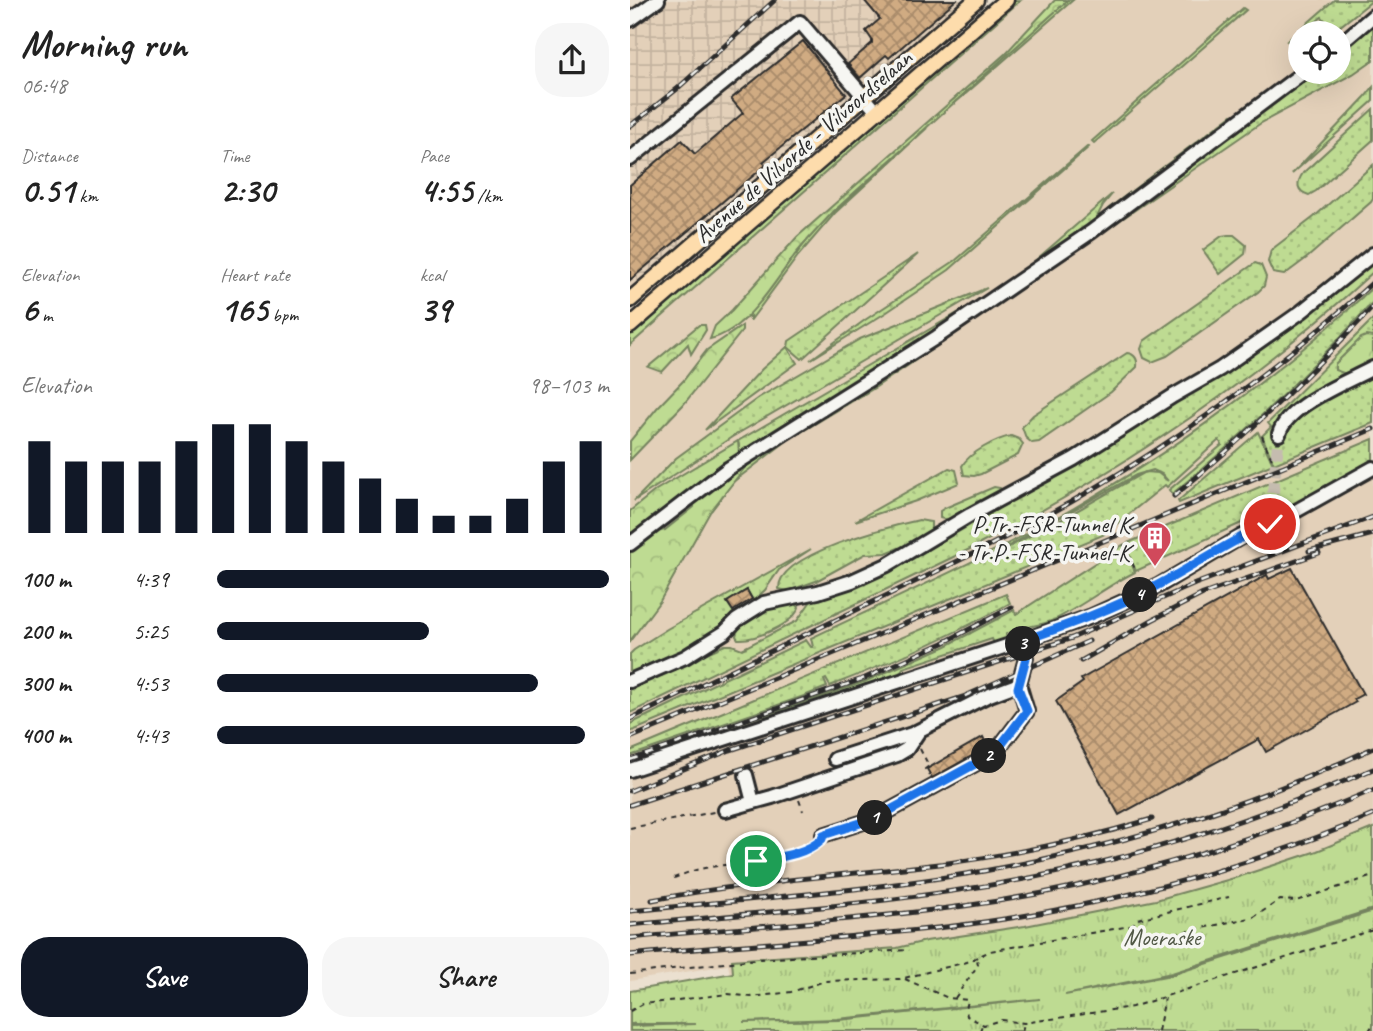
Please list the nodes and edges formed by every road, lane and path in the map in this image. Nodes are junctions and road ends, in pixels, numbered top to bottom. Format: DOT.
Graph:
graph roads {
  1 [pos="658,0"];
  2 [pos="975,0"];
  3 [pos="1006,0"];
  4 [pos="1373,16"];
  5 [pos="630,20"];
  6 [pos="1351,35"];
  7 [pos="1288,84"];
  8 [pos="864,97"];
  9 [pos="877,111"];
  10 [pos="630,159"];
  11 [pos="1373,254"];
  12 [pos="630,300"];
  13 [pos="630,326"];
  14 [pos="1373,368"];
  15 [pos="1279,434"];
  16 [pos="1262,436"];
  17 [pos="1273,462"];
  18 [pos="1373,468"];
  19 [pos="630,544"];
  20 [pos="1124,545"];
  21 [pos="1136,571"];
  22 [pos="1022,641"];
  23 [pos="630,681"];
  24 [pos="1019,684"];
  25 [pos="916,736"];
  26 [pos="835,759"];
  27 [pos="630,770"];
  28 [pos="746,775"];
  29 [pos="934,786"];
  30 [pos="795,789"];
  31 [pos="753,802"];
  32 [pos="725,810"];
  33 [pos="803,811"];
  34 [pos="630,828"];
  35 [pos="823,835"];
  36 [pos="1373,876"];
  37 [pos="674,877"];
  38 [pos="1229,897"];
  39 [pos="1130,926"];
  40 [pos="1373,930"];
  41 [pos="909,950"];
  42 [pos="977,958"];
  43 [pos="630,974"];
  44 [pos="904,978"];
  45 [pos="1165,998"];
  46 [pos="954,999"];
  47 [pos="630,1011"];
  48 [pos="1024,1023"];
  49 [pos="982,1024"];
  50 [pos="1373,1024"];
  51 [pos="980,1031"];
  52 [pos="1022,1031"];
  53 [pos="1158,1031"];
  54 [pos="1369,1031"];
  1 -- 5 [label="lane"];
  2 -- 8 [label="main road, Avenue de Vilvorde - Vilvoordselaan"];
  3 -- 9 [label="main road, Avenue de Vilvorde - Vilvoordselaan"];
  4 -- 6 [label="lane"];
  7 -- 19 [label="lane"];
  8 -- 9 [label="lane"];
  8 -- 10 [label="lane"];
  8 -- 12 [label="main road, Avenue de Vilvorde - Vilvoordselaan"];
  9 -- 13 [label="main road, Avenue de Vilvorde - Vilvoordselaan"];
  11 -- 23 [label="lane"];
  14 -- 15 [label="lane"];
  16 -- 17 [label="path"];
  18 -- 22 [label="lane"];
  20 -- 21 [label="path"];
  22 -- 24 [label="lane"];
  22 -- 27 [label="lane"];
  24 -- 25 [label="lane"];
  24 -- 29 [label="lane"];
  25 -- 26 [label="lane"];
  25 -- 29 [label="path"];
  25 -- 30 [label="lane"];
  28 -- 31 [label="lane"];
  29 -- 35 [label="lane"];
  30 -- 31 [label="lane"];
  30 -- 33 [label="path"];
  31 -- 32 [label="lane"];
  32 -- 34 [label="path"];
  35 -- 37 [label="path"];
  36 -- 39 [label="path"];
  38 -- 39 [label="path"];
  39 -- 42 [label="path"];
  40 -- 45 [label="path"];
  41 -- 43 [label="path"];
  42 -- 44 [label="path"];
  42 -- 46 [label="path"];
  44 -- 46 [label="path"];
  44 -- 47 [label="path"];
  45 -- 48 [label="path"];
  45 -- 53 [label="path"];
  46 -- 49 [label="path"];
  48 -- 49 [label="path"];
  48 -- 52 [label="path"];
  49 -- 51 [label="path"];
  50 -- 54 [label="path"];
}
